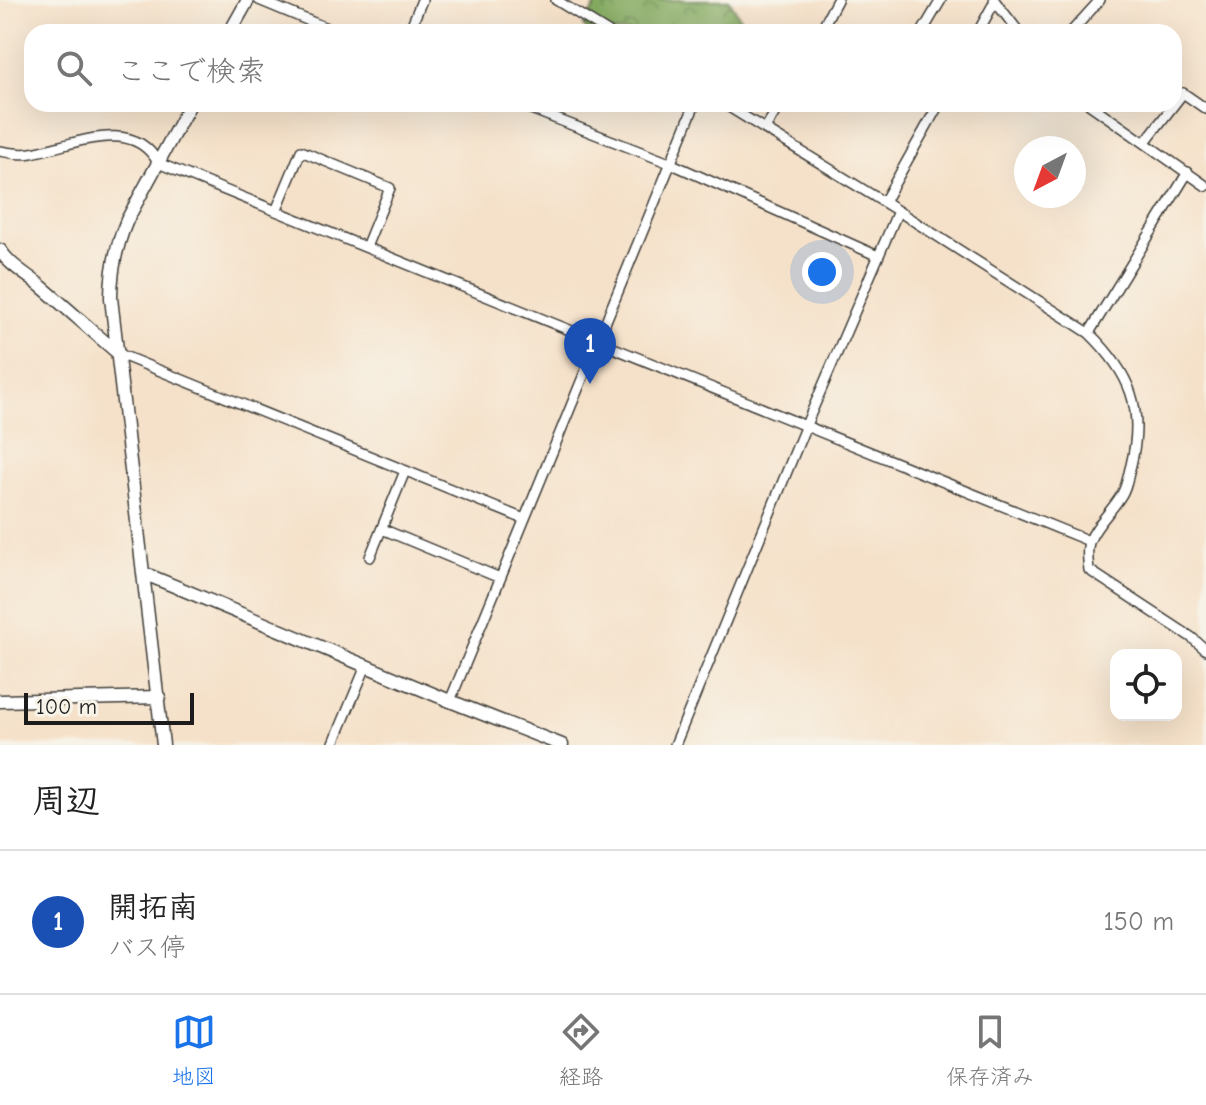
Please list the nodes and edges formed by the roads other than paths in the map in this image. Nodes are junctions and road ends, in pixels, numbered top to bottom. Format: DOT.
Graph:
graph roads {
  1 [pos="248,0"];
  2 [pos="259,0"];
  3 [pos="422,0"];
  4 [pos="556,0"];
  5 [pos="837,0"];
  6 [pos="941,0"];
  7 [pos="1100,0"];
  8 [pos="995,1"];
  9 [pos="234,24"];
  10 [pos="317,24"];
  11 [pos="412,24"];
  12 [pos="595,24"];
  13 [pos="824,24"];
  14 [pos="927,24"];
  15 [pos="982,24"];
  16 [pos="1013,24"];
  17 [pos="1078,24"];
  18 [pos="1182,94"];
  19 [pos="1206,109"];
  20 [pos="186,112"];
  21 [pos="539,112"];
  22 [pos="692,112"];
  23 [pos="737,112"];
  24 [pos="775,112"];
  25 [pos="930,112"];
  26 [pos="1101,112"];
  27 [pos="1168,112"];
  28 [pos="765,129"];
  29 [pos="1145,142"];
  30 [pos="0,151"];
  31 [pos="158,163"];
  32 [pos="672,164"];
  33 [pos="1188,172"];
  34 [pos="1206,186"];
  35 [pos="884,202"];
  36 [pos="276,211"];
  37 [pos="898,211"];
  38 [pos="366,247"];
  39 [pos="0,250"];
  40 [pos="878,256"];
  41 [pos="1089,333"];
  42 [pos="597,342"];
  43 [pos="119,354"];
  44 [pos="806,425"];
  45 [pos="405,471"];
  46 [pos="524,519"];
  47 [pos="382,529"];
  48 [pos="1089,541"];
  49 [pos="370,557"];
  50 [pos="143,573"];
  51 [pos="500,578"];
  52 [pos="1206,650"];
  53 [pos="366,666"];
  54 [pos="159,697"];
  55 [pos="0,701"];
  56 [pos="450,701"];
  57 [pos="163,745"];
  58 [pos="333,745"];
  59 [pos="562,745"];
  60 [pos="675,745"];
  1 -- 9 [label="street"];
  2 -- 10 [label="street"];
  3 -- 11 [label="street"];
  4 -- 12 [label="street"];
  5 -- 13 [label="street"];
  6 -- 14 [label="street"];
  7 -- 17 [label="street"];
  8 -- 15 [label="street"];
  8 -- 16 [label="street"];
  18 -- 19 [label="street"];
  20 -- 31 [label="street"];
  21 -- 32 [label="street"];
  22 -- 32 [label="street"];
  23 -- 28 [label="street"];
  24 -- 28 [label="street"];
  25 -- 35 [label="street"];
  26 -- 29 [label="street"];
  27 -- 29 [label="street"];
  28 -- 35 [label="street"];
  29 -- 33 [label="street"];
  30 -- 31 [label="street"];
  31 -- 36 [label="street"];
  31 -- 43 [label="street"];
  32 -- 40 [label="street"];
  32 -- 42 [label="street"];
  33 -- 34 [label="street"];
  33 -- 41 [label="street"];
  35 -- 37 [label="street"];
  36 -- 38 [label="street"];
  36 -- 38 [label="street"];
  37 -- 40 [label="street"];
  37 -- 41 [label="street"];
  38 -- 42 [label="street"];
  39 -- 43 [label="street"];
  40 -- 44 [label="street"];
  41 -- 48 [label="street"];
  42 -- 44 [label="street"];
  42 -- 46 [label="street"];
  43 -- 45 [label="street"];
  43 -- 50 [label="street"];
  44 -- 48 [label="street"];
  44 -- 60 [label="street"];
  45 -- 46 [label="street"];
  45 -- 47 [label="street"];
  46 -- 51 [label="street"];
  47 -- 49 [label="street"];
  47 -- 51 [label="street"];
  48 -- 52 [label="street"];
  50 -- 53 [label="street"];
  50 -- 54 [label="street"];
  51 -- 56 [label="street"];
  53 -- 56 [label="street"];
  53 -- 58 [label="street"];
  54 -- 55 [label="street"];
  54 -- 57 [label="street"];
  56 -- 59 [label="street"];
}
